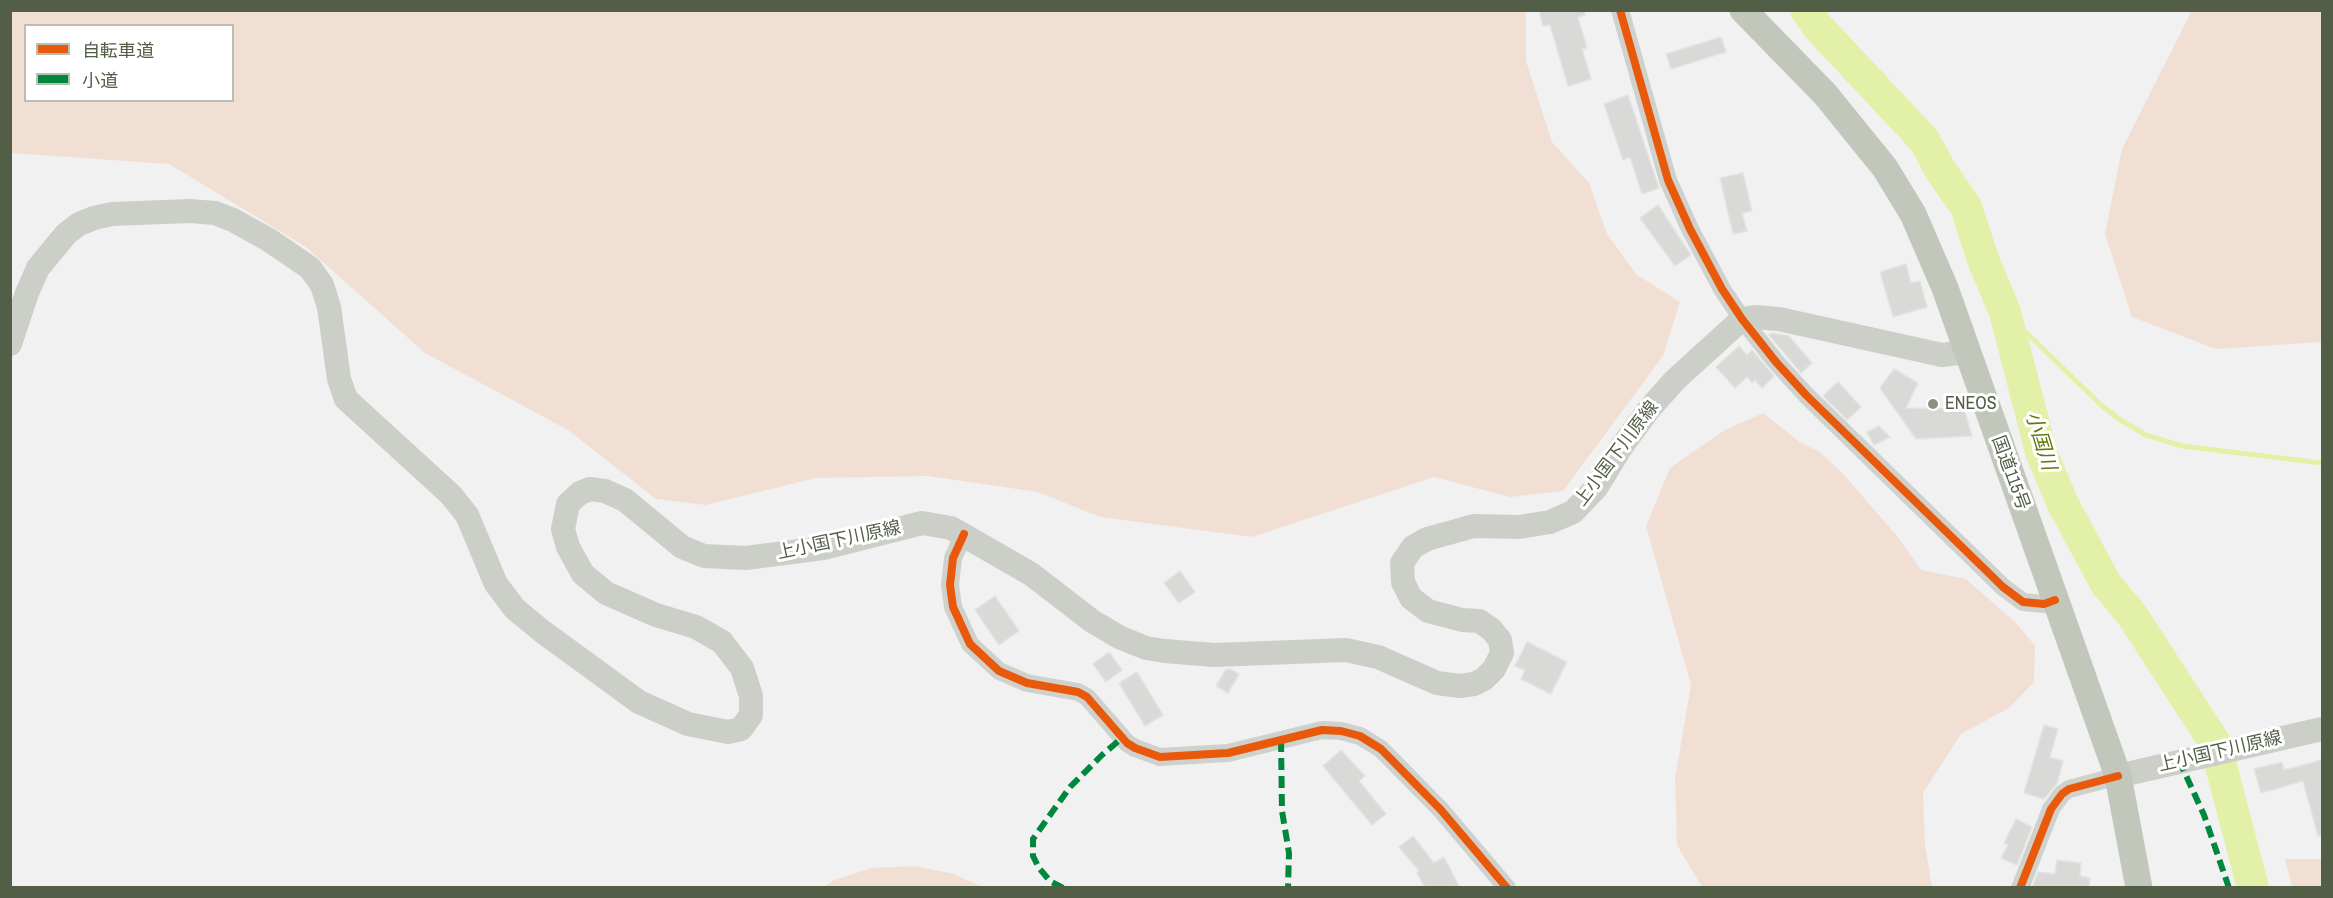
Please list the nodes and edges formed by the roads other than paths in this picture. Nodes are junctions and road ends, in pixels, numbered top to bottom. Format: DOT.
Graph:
graph roads {
  1 [pos="1620,10"];
  2 [pos="1743,10"];
  3 [pos="1742,319"];
  4 [pos="10,344"];
  5 [pos="1966,352"];
  6 [pos="964,534"];
  7 [pos="2055,600"];
  8 [pos="2322,729"];
  9 [pos="2118,776"];
  10 [pos="1507,888"];
  11 [pos="2020,888"];
  12 [pos="2139,888"];
  1 -- 3 [label="street"];
  2 -- 5 [label="highway, 国道115号"];
  3 -- 5 [label="main road"];
  3 -- 6 [label="main road, 上小国下川原線"];
  3 -- 7 [label="street"];
  4 -- 6 [label="main road, 上小国下川原線"];
  5 -- 7 [label="highway, 国道115号"];
  6 -- 10 [label="street"];
  7 -- 9 [label="highway, 国道115号"];
  8 -- 9 [label="main road, 上小国下川原線"];
  9 -- 11 [label="street"];
  9 -- 12 [label="highway, 国道115号"];
}
